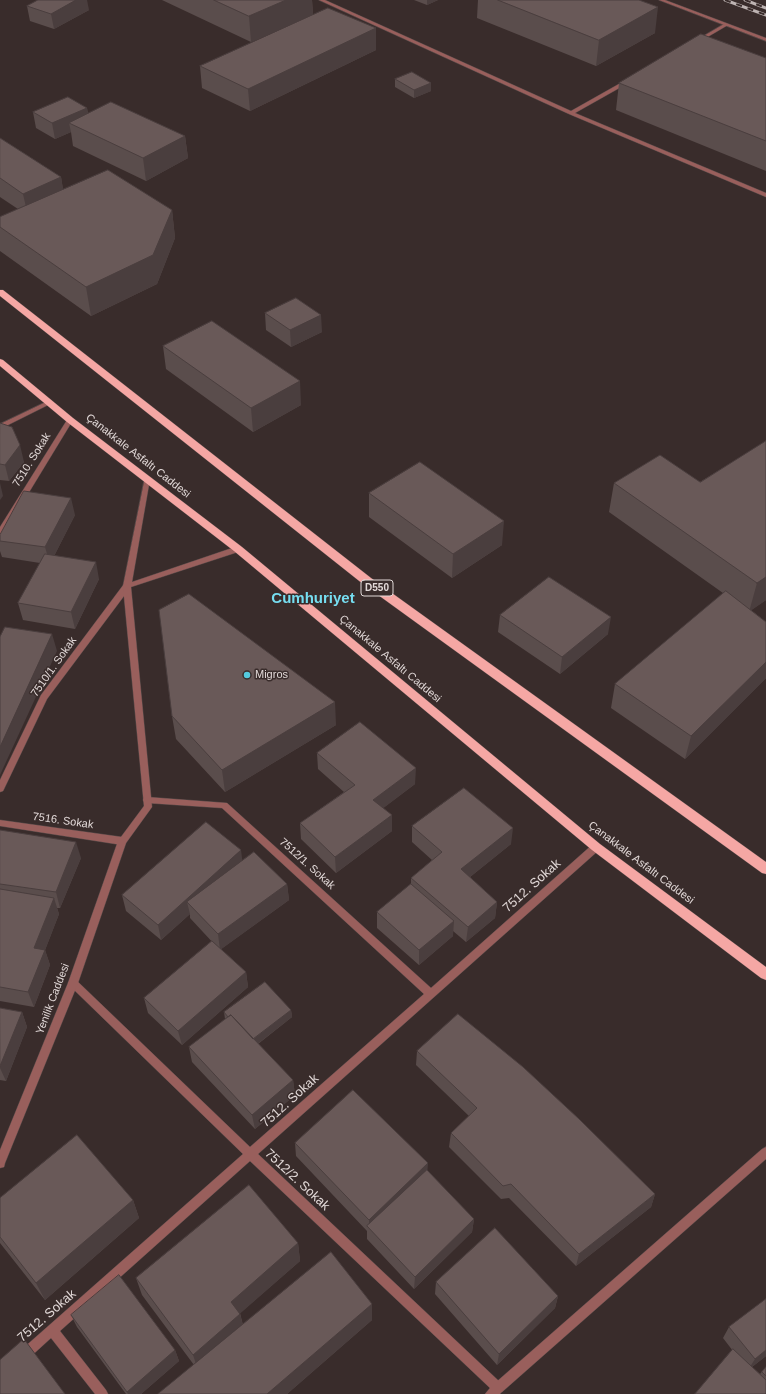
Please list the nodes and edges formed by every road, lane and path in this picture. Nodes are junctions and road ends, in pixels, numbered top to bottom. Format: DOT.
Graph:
graph roads {
  1 [pos="321,0"];
  2 [pos="661,0"];
  3 [pos="726,25"];
  4 [pos="766,40"];
  5 [pos="692,44"];
  6 [pos="632,78"];
  7 [pos="571,113"];
  8 [pos="766,195"];
  9 [pos="0,292"];
  10 [pos="0,362"];
  11 [pos="50,402"];
  12 [pos="70,420"];
  13 [pos="0,427"];
  14 [pos="147,479"];
  15 [pos="0,533"];
  16 [pos="238,549"];
  17 [pos="127,586"];
  18 [pos="0,789"];
  19 [pos="147,800"];
  20 [pos="0,823"];
  21 [pos="122,841"];
  22 [pos="596,847"];
  23 [pos="766,869"];
  24 [pos="766,974"];
  25 [pos="73,984"];
  26 [pos="431,994"];
  27 [pos="766,1152"];
  28 [pos="250,1154"];
  29 [pos="0,1163"];
  30 [pos="52,1330"];
  31 [pos="17,1360"];
  32 [pos="494,1391"];
  33 [pos="102,1394"];
  1 -- 7 [label="street"];
  2 -- 3 [label="street"];
  3 -- 4 [label="street"];
  3 -- 5 [label="street"];
  6 -- 7 [label="street"];
  7 -- 8 [label="street"];
  9 -- 23 [label="highway, D550"];
  10 -- 11 [label="highway, Çanakkale Asfaltı Caddesi"];
  11 -- 12 [label="highway, Çanakkale Asfaltı Caddesi"];
  11 -- 13 [label="street"];
  12 -- 14 [label="highway, Çanakkale Asfaltı Caddesi"];
  12 -- 15 [label="street, 7510. Sokak"];
  14 -- 16 [label="highway, Çanakkale Asfaltı Caddesi"];
  14 -- 17 [label="street"];
  16 -- 17 [label="street"];
  16 -- 22 [label="highway, Çanakkale Asfaltı Caddesi"];
  17 -- 18 [label="street, 7510/1. Sokak"];
  17 -- 19 [label="street"];
  19 -- 21 [label="street, Yenilik Caddesi"];
  19 -- 26 [label="street, 7512/1. Sokak"];
  20 -- 21 [label="street, 7516. Sokak"];
  21 -- 25 [label="street, Yenilik Caddesi"];
  22 -- 24 [label="highway, Çanakkale Asfaltı Caddesi"];
  22 -- 26 [label="street, 7512. Sokak"];
  25 -- 28 [label="street, 7512/2. Sokak"];
  25 -- 29 [label="street, Yenilik Caddesi"];
  26 -- 28 [label="street, 7512. Sokak"];
  27 -- 32 [label="street"];
  28 -- 30 [label="street, 7512. Sokak"];
  28 -- 32 [label="street, 7512/2. Sokak"];
  30 -- 31 [label="street, 7512. Sokak"];
  30 -- 33 [label="street"];
}
